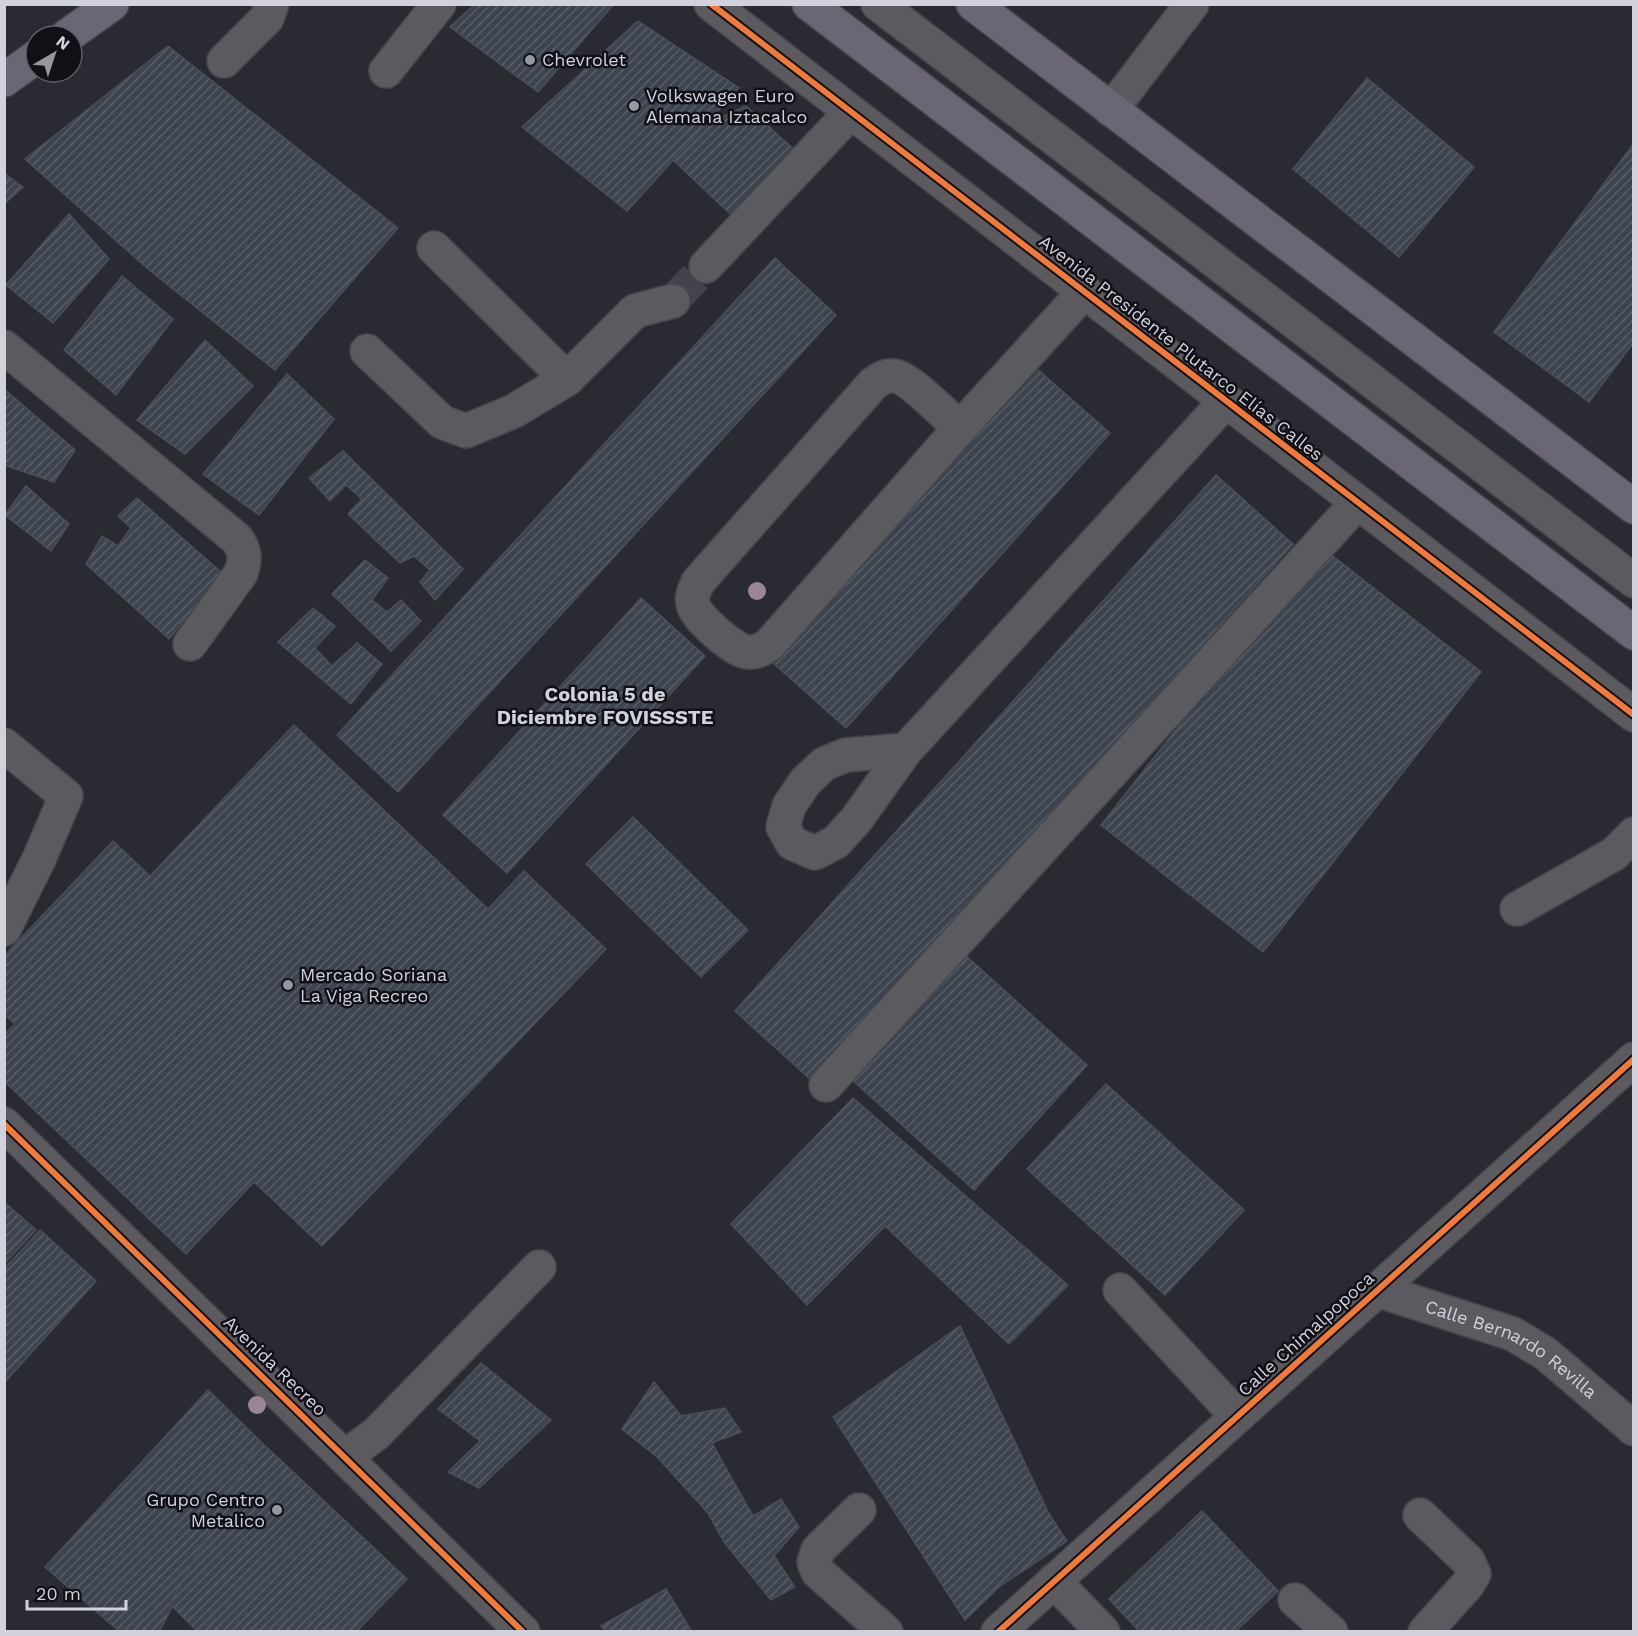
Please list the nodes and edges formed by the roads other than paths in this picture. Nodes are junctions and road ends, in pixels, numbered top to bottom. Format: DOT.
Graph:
graph roads {
  1 [pos="112,4"];
  2 [pos="272,4"];
  3 [pos="439,4"];
  4 [pos="711,4"];
  5 [pos="809,4"];
  6 [pos="878,4"];
  7 [pos="973,4"];
  8 [pos="1192,4"];
  9 [pos="84,24"];
  10 [pos="224,61"];
  11 [pos="24,66"];
  12 [pos="386,71"];
  13 [pos="4,80"];
  14 [pos="1111,110"];
  15 [pos="851,112"];
  16 [pos="434,248"];
  17 [pos="706,266"];
  18 [pos="1084,292"];
  19 [pos="673,301"];
  20 [pos="4,347"];
  21 [pos="367,351"];
  22 [pos="567,379"];
  23 [pos="1225,402"];
  24 [pos="960,428"];
  25 [pos="1357,503"];
  26 [pos="1634,507"];
  27 [pos="1634,581"];
  28 [pos="1634,633"];
  29 [pos="190,644"];
  30 [pos="1634,716"];
  31 [pos="4,745"];
  32 [pos="906,750"];
  33 [pos="1634,834"];
  34 [pos="1517,909"];
  35 [pos="4,929"];
  36 [pos="1634,1059"];
  37 [pos="826,1085"];
  38 [pos="4,1124"];
  39 [pos="539,1267"];
  40 [pos="1120,1290"];
  41 [pos="1377,1290"];
  42 [pos="1237,1416"];
  43 [pos="1634,1429"];
  44 [pos="346,1456"];
  45 [pos="859,1510"];
  46 [pos="1420,1515"];
  47 [pos="1054,1581"];
  48 [pos="1295,1600"];
  49 [pos="523,1632"];
  50 [pos="886,1632"];
  51 [pos="998,1632"];
  52 [pos="1103,1632"];
  53 [pos="1331,1632"];
  54 [pos="1425,1632"];
  1 -- 9 [label="main road"];
  2 -- 10 [label="street"];
  3 -- 12 [label="street"];
  4 -- 15 [label="street, Avenida Presidente Plutarco Elías Calles"];
  5 -- 28 [label="main road"];
  6 -- 27 [label="street"];
  7 -- 14 [label="main road"];
  8 -- 14 [label="street"];
  11 -- 13 [label="main road"];
  14 -- 26 [label="main road"];
  15 -- 17 [label="street"];
  15 -- 18 [label="street, Avenida Presidente Plutarco Elías Calles"];
  16 -- 22 [label="street"];
  18 -- 23 [label="street, Avenida Presidente Plutarco Elías Calles"];
  18 -- 24 [label="street"];
  19 -- 22 [label="street"];
  20 -- 29 [label="street"];
  21 -- 22 [label="street"];
  23 -- 25 [label="street, Avenida Presidente Plutarco Elías Calles"];
  23 -- 32 [label="street"];
  24 -- 24 [label="street"];
  25 -- 30 [label="street, Avenida Presidente Plutarco Elías Calles"];
  25 -- 37 [label="street"];
  31 -- 35 [label="street"];
  33 -- 34 [label="street"];
  36 -- 41 [label="street, Calle Chimalpopoca"];
  38 -- 44 [label="street, Avenida Recreo"];
  39 -- 44 [label="street"];
  40 -- 42 [label="street"];
  41 -- 42 [label="street, Calle Chimalpopoca"];
  41 -- 43 [label="street, Calle Bernardo Revilla"];
  42 -- 47 [label="street, Calle Chimalpopoca"];
  44 -- 49 [label="street, Avenida Recreo"];
  45 -- 50 [label="street"];
  46 -- 54 [label="street"];
  47 -- 51 [label="street, Calle Chimalpopoca"];
  47 -- 52 [label="street"];
  48 -- 53 [label="street"];
}
